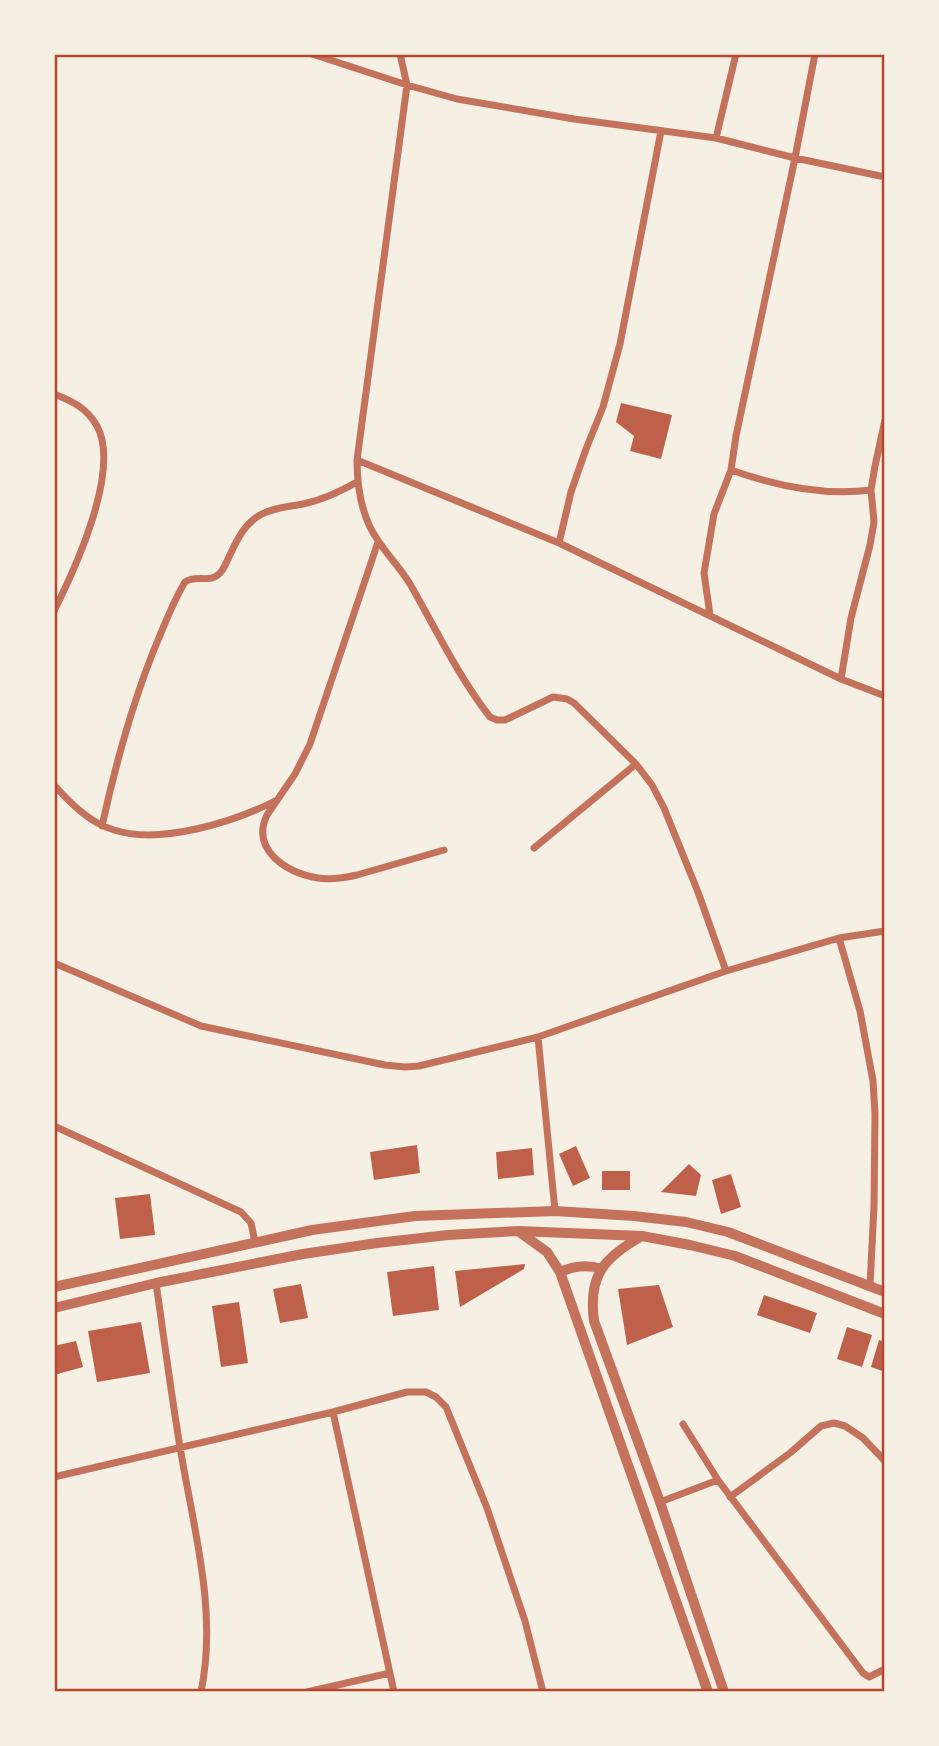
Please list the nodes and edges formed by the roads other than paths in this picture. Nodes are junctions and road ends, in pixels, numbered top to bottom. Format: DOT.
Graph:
graph roads {
  1 [pos="312,54"];
  2 [pos="400,54"];
  3 [pos="736,54"];
  4 [pos="815,54"];
  5 [pos="407,85"];
  6 [pos="661,131"];
  7 [pos="716,138"];
  8 [pos="795,158"];
  9 [pos="885,177"];
  10 [pos="54,394"];
  11 [pos="885,420"];
  12 [pos="357,460"];
  13 [pos="730,470"];
  14 [pos="357,482"];
  15 [pos="871,490"];
  16 [pos="378,542"];
  17 [pos="559,543"];
  18 [pos="54,611"];
  19 [pos="710,615"];
  20 [pos="841,679"];
  21 [pos="885,696"];
  22 [pos="636,764"];
  23 [pos="54,785"];
  24 [pos="276,800"];
  25 [pos="102,826"];
  26 [pos="534,848"];
  27 [pos="444,850"];
  28 [pos="885,931"];
  29 [pos="839,938"];
  30 [pos="54,963"];
  31 [pos="726,971"];
  32 [pos="538,1037"];
  33 [pos="54,1126"];
  34 [pos="555,1211"];
  35 [pos="518,1231"];
  36 [pos="642,1236"];
  37 [pos="255,1242"];
  38 [pos="601,1269"];
  39 [pos="560,1272"];
  40 [pos="156,1283"];
  41 [pos="870,1286"];
  42 [pos="54,1287"];
  43 [pos="885,1292"];
  44 [pos="54,1308"];
  45 [pos="885,1314"];
  46 [pos="333,1412"];
  47 [pos="683,1424"];
  48 [pos="180,1447"];
  49 [pos="885,1461"];
  50 [pos="54,1477"];
  51 [pos="718,1480"];
  52 [pos="730,1497"];
  53 [pos="660,1502"];
  54 [pos="885,1669"];
  55 [pos="390,1673"];
  56 [pos="201,1692"];
  57 [pos="307,1692"];
  58 [pos="394,1692"];
  59 [pos="543,1692"];
  60 [pos="708,1692"];
  61 [pos="724,1692"];
  1 -- 5 [label="street"];
  2 -- 5 [label="street"];
  3 -- 7 [label="street"];
  4 -- 8 [label="street"];
  5 -- 6 [label="street"];
  5 -- 12 [label="street"];
  6 -- 7 [label="street"];
  6 -- 17 [label="street"];
  7 -- 8 [label="street"];
  8 -- 9 [label="street"];
  8 -- 13 [label="street"];
  10 -- 18 [label="street"];
  11 -- 15 [label="street"];
  12 -- 14 [label="street"];
  12 -- 17 [label="street"];
  13 -- 15 [label="street"];
  13 -- 19 [label="street"];
  14 -- 16 [label="street"];
  14 -- 25 [label="street"];
  15 -- 20 [label="street"];
  16 -- 22 [label="street"];
  16 -- 24 [label="street"];
  17 -- 19 [label="street"];
  19 -- 20 [label="street"];
  20 -- 21 [label="street"];
  22 -- 26 [label="street"];
  22 -- 31 [label="street"];
  23 -- 25 [label="street"];
  24 -- 25 [label="street"];
  24 -- 27 [label="street"];
  28 -- 29 [label="street"];
  29 -- 31 [label="street"];
  29 -- 41 [label="street"];
  30 -- 32 [label="street"];
  31 -- 32 [label="street"];
  32 -- 34 [label="street"];
  33 -- 37 [label="street"];
  34 -- 37 [label="street"];
  34 -- 41 [label="street"];
  35 -- 36 [label="street"];
  35 -- 39 [label="street"];
  35 -- 40 [label="street"];
  36 -- 38 [label="street"];
  36 -- 45 [label="street"];
  37 -- 42 [label="street"];
  38 -- 39 [label="street"];
  38 -- 53 [label="street"];
  39 -- 60 [label="street"];
  40 -- 44 [label="street"];
  40 -- 48 [label="street"];
  41 -- 43 [label="street"];
  46 -- 48 [label="street"];
  46 -- 55 [label="street"];
  46 -- 59 [label="street"];
  47 -- 51 [label="street"];
  48 -- 50 [label="street"];
  48 -- 56 [label="street"];
  49 -- 52 [label="street"];
  51 -- 52 [label="street"];
  51 -- 53 [label="street"];
  52 -- 54 [label="street"];
  53 -- 61 [label="street"];
  55 -- 57 [label="street"];
  55 -- 58 [label="street"];
}
